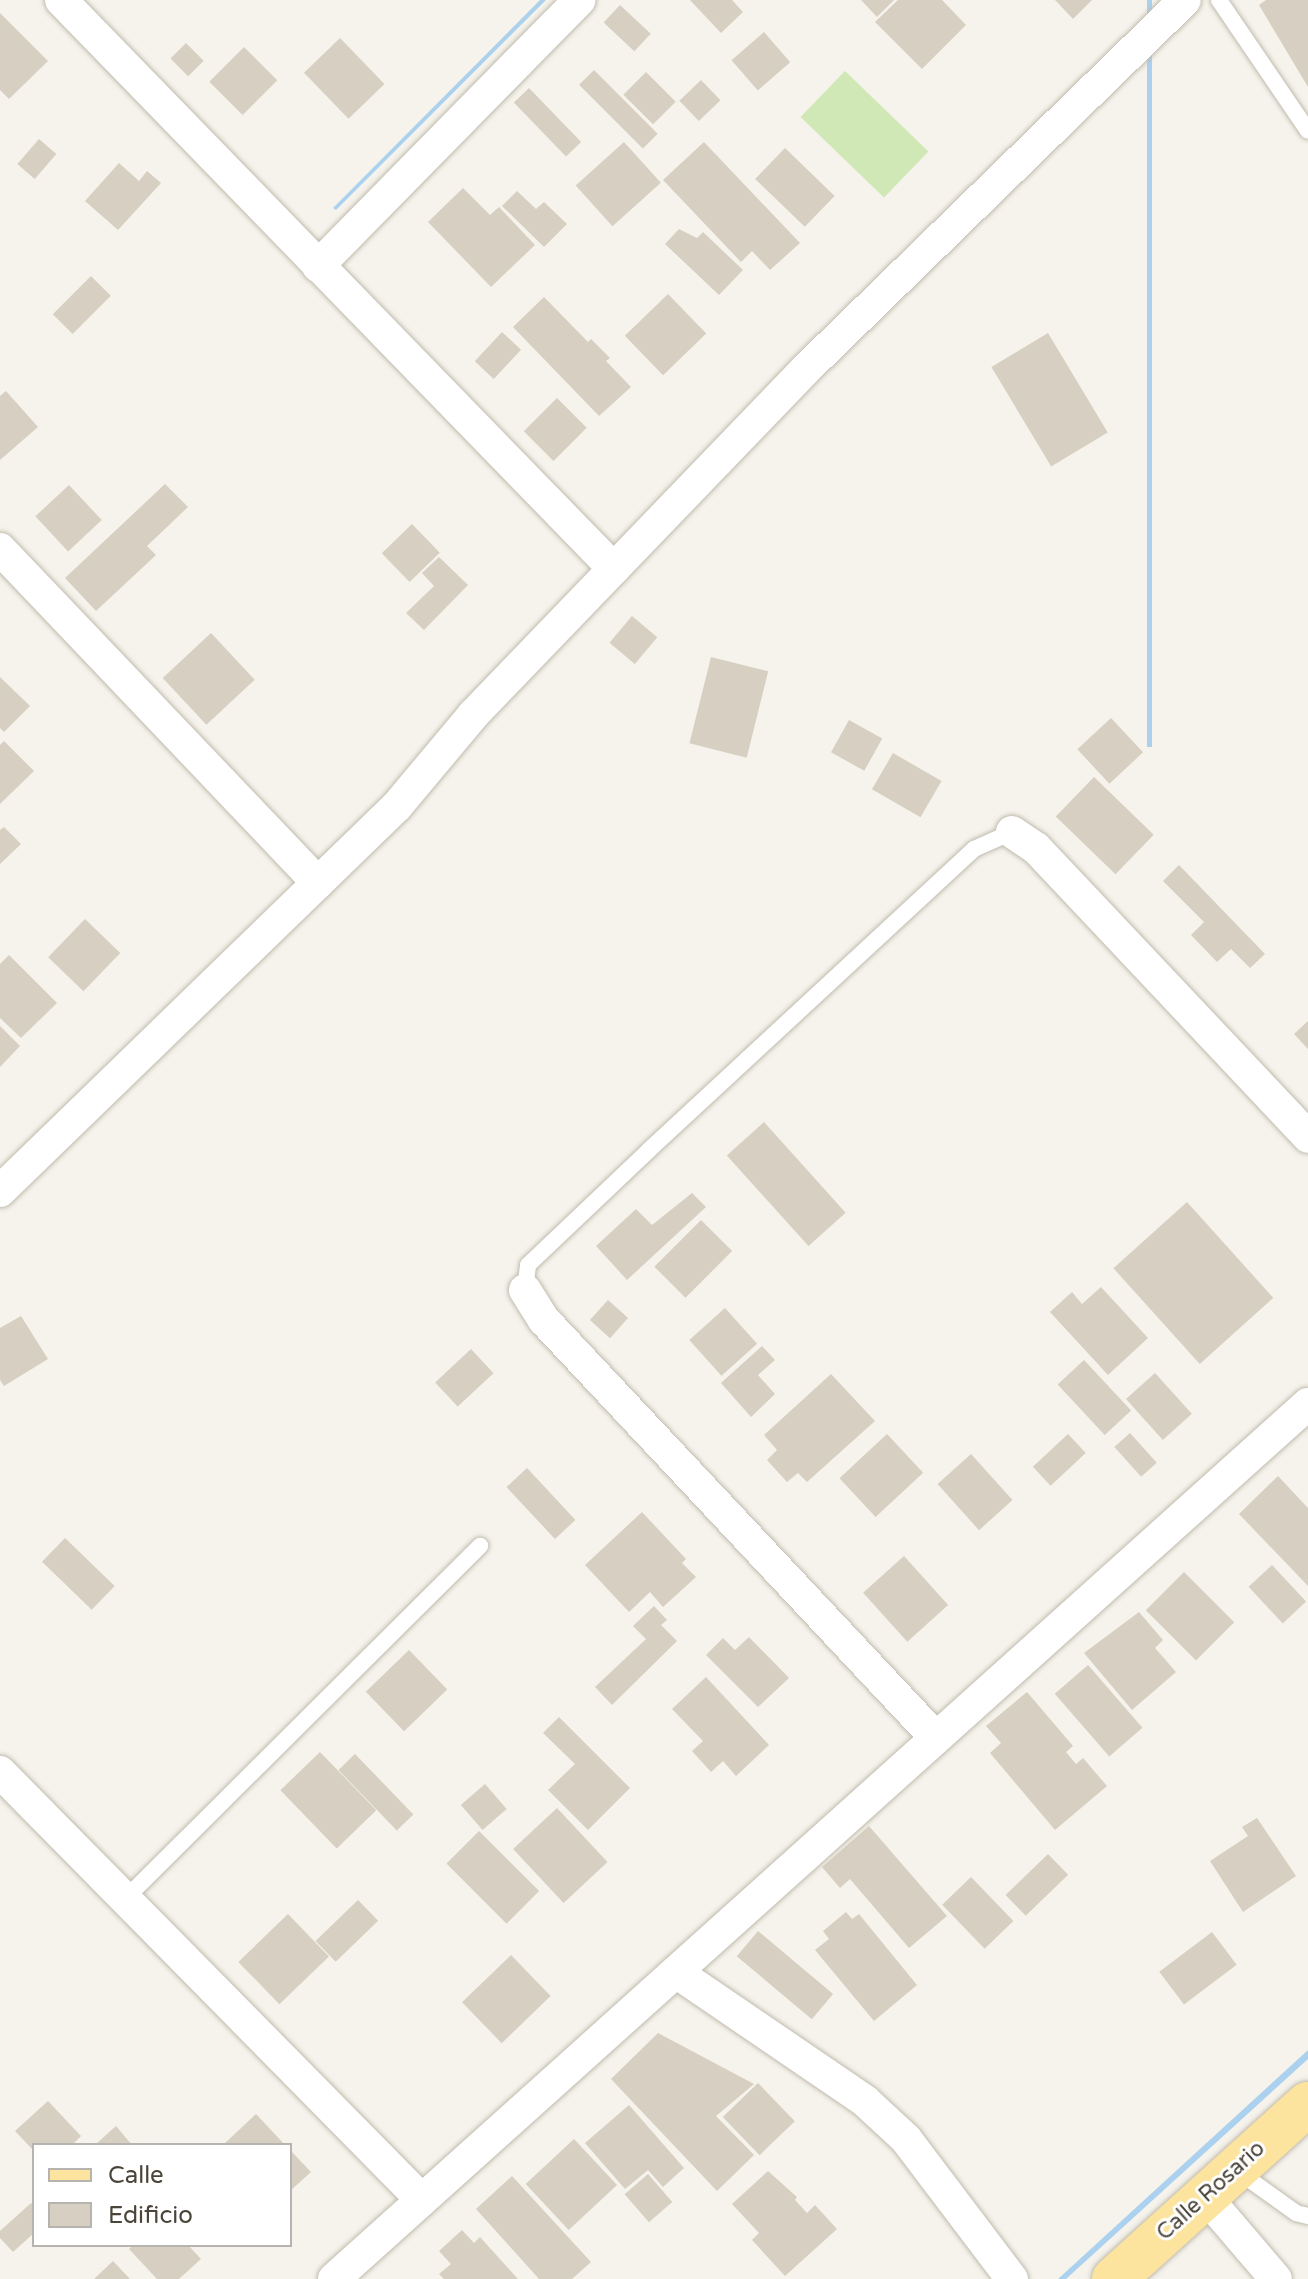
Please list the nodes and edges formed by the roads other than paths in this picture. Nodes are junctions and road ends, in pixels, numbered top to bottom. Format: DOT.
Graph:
graph roads {
  1 [pos="61,0"];
  2 [pos="579,0"];
  3 [pos="1185,0"];
  4 [pos="1219,0"];
  5 [pos="1308,131"];
  6 [pos="318,266"];
  7 [pos="0,549"];
  8 [pos="614,569"];
  9 [pos="1012,832"];
  10 [pos="318,883"];
  11 [pos="1308,1137"];
  12 [pos="4,1179"];
  13 [pos="525,1290"];
  14 [pos="1308,1404"];
  15 [pos="480,1546"];
  16 [pos="936,1738"];
  17 [pos="0,1772"];
  18 [pos="125,1899"];
  19 [pos="676,1972"];
  20 [pos="1308,2104"];
  21 [pos="1220,2183"];
  22 [pos="422,2200"];
  23 [pos="1308,2216"];
  24 [pos="334,2279"];
  25 [pos="1012,2279"];
  26 [pos="1114,2279"];
  27 [pos="1276,2279"];
  1 -- 6 [label="street"];
  2 -- 6 [label="street"];
  3 -- 8 [label="street"];
  4 -- 5 [label="lane"];
  6 -- 8 [label="street"];
  7 -- 10 [label="street"];
  8 -- 10 [label="street"];
  9 -- 11 [label="street"];
  9 -- 13 [label="lane"];
  10 -- 12 [label="street"];
  13 -- 16 [label="street"];
  14 -- 16 [label="street"];
  15 -- 18 [label="lane"];
  16 -- 19 [label="street"];
  17 -- 18 [label="street"];
  18 -- 22 [label="street"];
  19 -- 22 [label="street"];
  19 -- 25 [label="street"];
  20 -- 21 [label="main road, Calle Rosario"];
  21 -- 23 [label="lane"];
  21 -- 26 [label="main road, Calle Rosario"];
  21 -- 27 [label="street"];
  22 -- 24 [label="street"];
}
